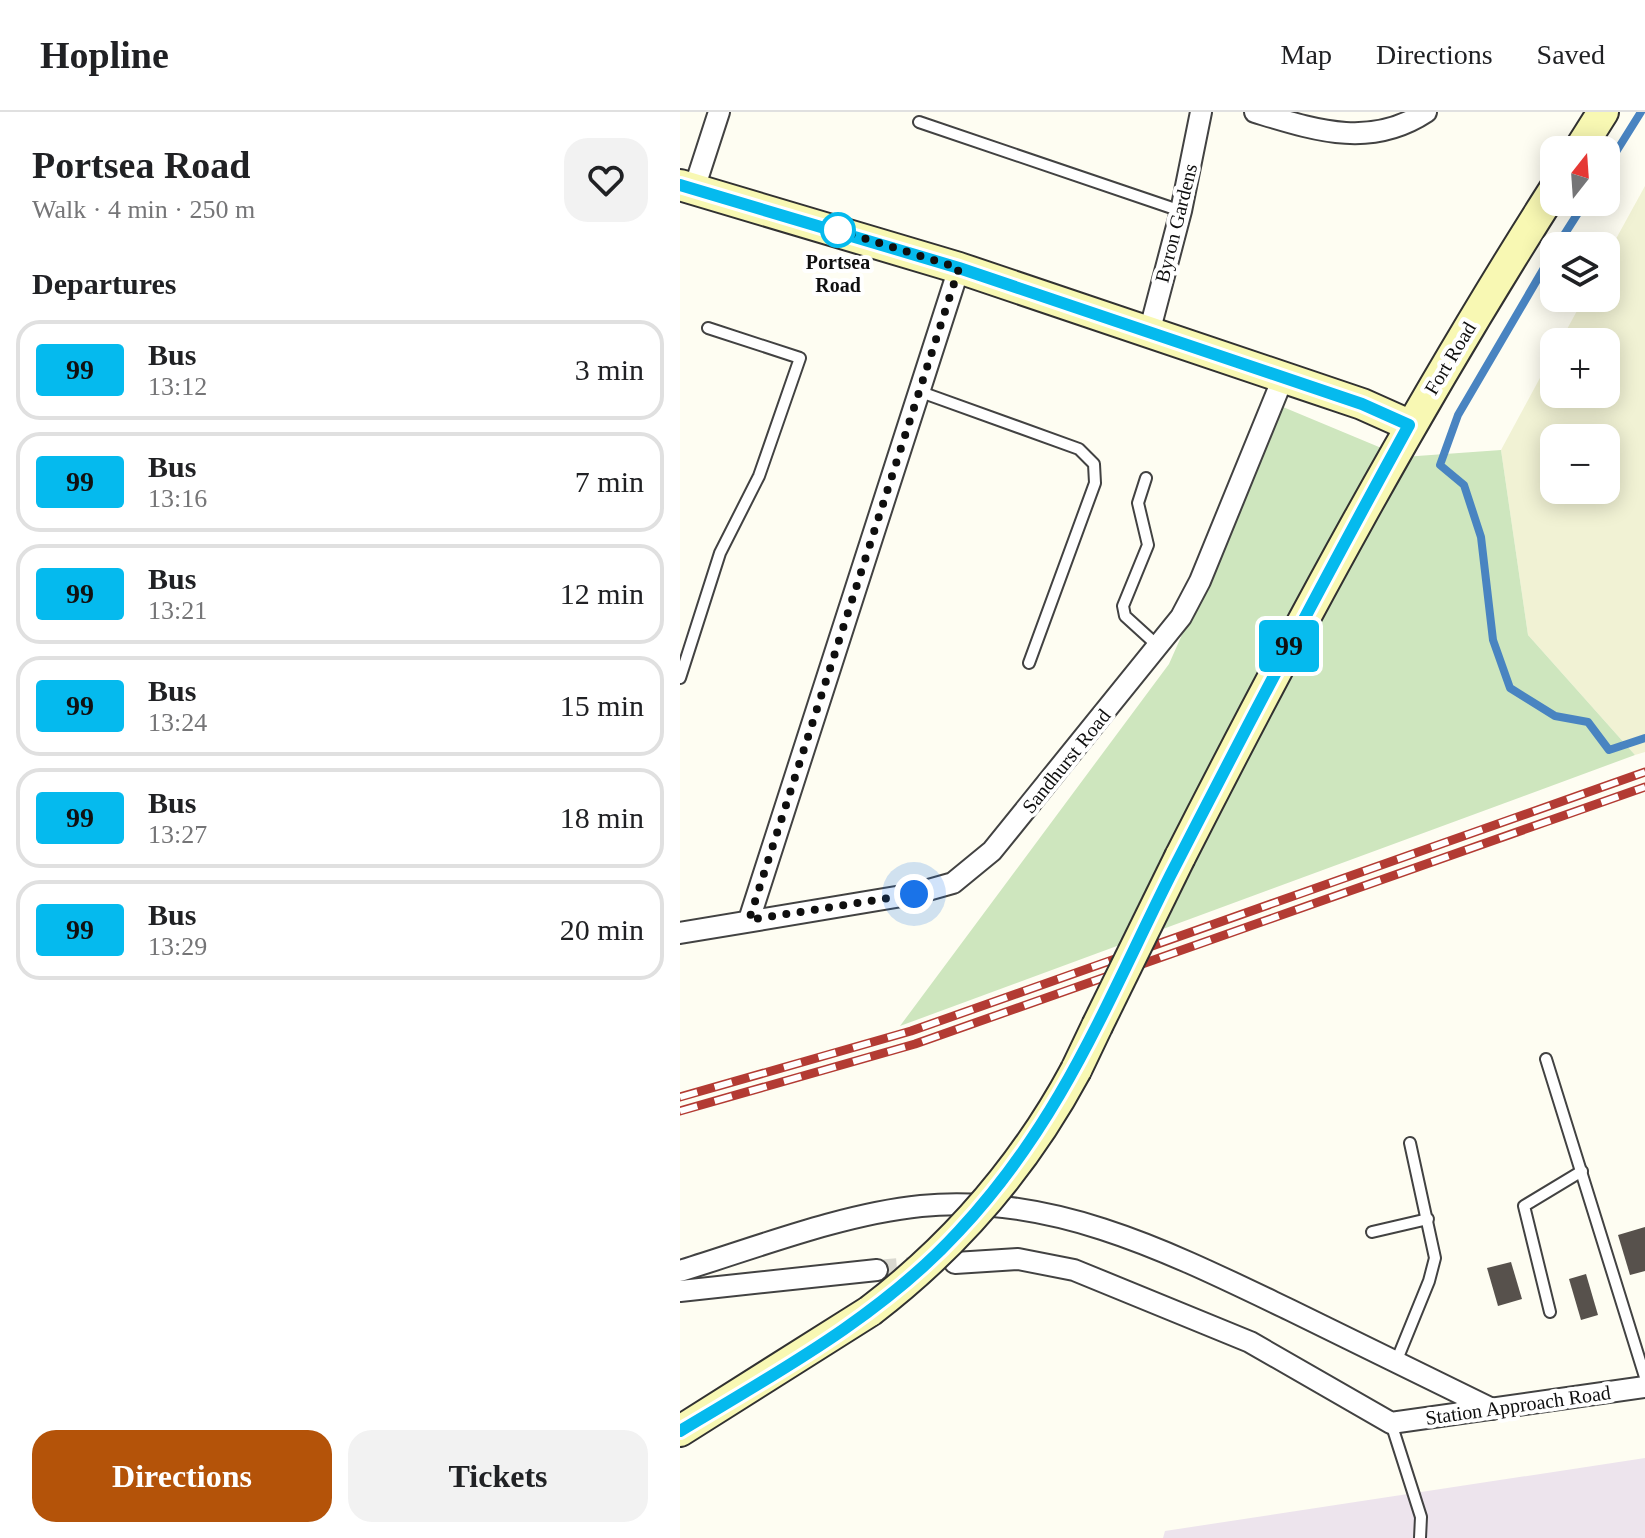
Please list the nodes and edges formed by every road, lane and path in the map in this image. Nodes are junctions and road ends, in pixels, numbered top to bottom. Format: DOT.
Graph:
graph roads {
  1 [pos="719,112"];
  2 [pos="1201,112"];
  3 [pos="1255,112"];
  4 [pos="1426,112"];
  5 [pos="1603,112"];
  6 [pos="919,122"];
  7 [pos="1588,136"];
  8 [pos="687,187"];
  9 [pos="1181,211"];
  10 [pos="1540,213"];
  11 [pos="959,268"];
  12 [pos="708,328"];
  13 [pos="1149,333"];
  14 [pos="1283,378"];
  15 [pos="918,391"];
  16 [pos="1409,425"];
  17 [pos="1146,478"];
  18 [pos="1159,648"];
  19 [pos="1029,663"];
  20 [pos="680,678"];
  21 [pos="749,920"];
  22 [pos="680,933"];
  23 [pos="1546,1059"];
  24 [pos="1410,1143"];
  25 [pos="1582,1171"];
  26 [pos="1428,1219"];
  27 [pos="1372,1232"];
  28 [pos="955,1263"];
  29 [pos="877,1270"];
  30 [pos="680,1271"];
  31 [pos="680,1291"];
  32 [pos="1550,1312"];
  33 [pos="1396,1362"];
  34 [pos="1645,1377"];
  35 [pos="1645,1387"];
  36 [pos="1492,1409"];
  37 [pos="1391,1423"];
  38 [pos="680,1431"];
  39 [pos="1420,1538"];
  1 -- 8 [label="street"];
  2 -- 9 [label="street, Byron Gardens"];
  3 -- 4 [label="street"];
  5 -- 7 [label="street"];
  6 -- 9 [label="lane"];
  8 -- 11 [label="street"];
  9 -- 13 [label="street, Byron Gardens"];
  10 -- 16 [label="street, Fort Road"];
  11 -- 13 [label="street"];
  11 -- 15 [label="street"];
  12 -- 20 [label="lane"];
  13 -- 14 [label="street"];
  14 -- 16 [label="street"];
  14 -- 18 [label="street, Sandhurst Road"];
  15 -- 19 [label="lane"];
  15 -- 21 [label="street"];
  16 -- 38 [label="street, Fort Road, bridge"];
  17 -- 18 [label="lane"];
  18 -- 21 [label="street, Sandhurst Road"];
  21 -- 22 [label="street, Sandhurst Road"];
  23 -- 25 [label="lane"];
  24 -- 26 [label="lane"];
  25 -- 32 [label="lane"];
  25 -- 34 [label="lane"];
  26 -- 27 [label="lane"];
  26 -- 33 [label="lane"];
  28 -- 37 [label="street"];
  29 -- 31 [label="street"];
  30 -- 33 [label="street"];
  33 -- 36 [label="street"];
  35 -- 36 [label="street, Station Approach Road"];
  36 -- 37 [label="street, Station Approach Road"];
  37 -- 39 [label="lane"];
}
